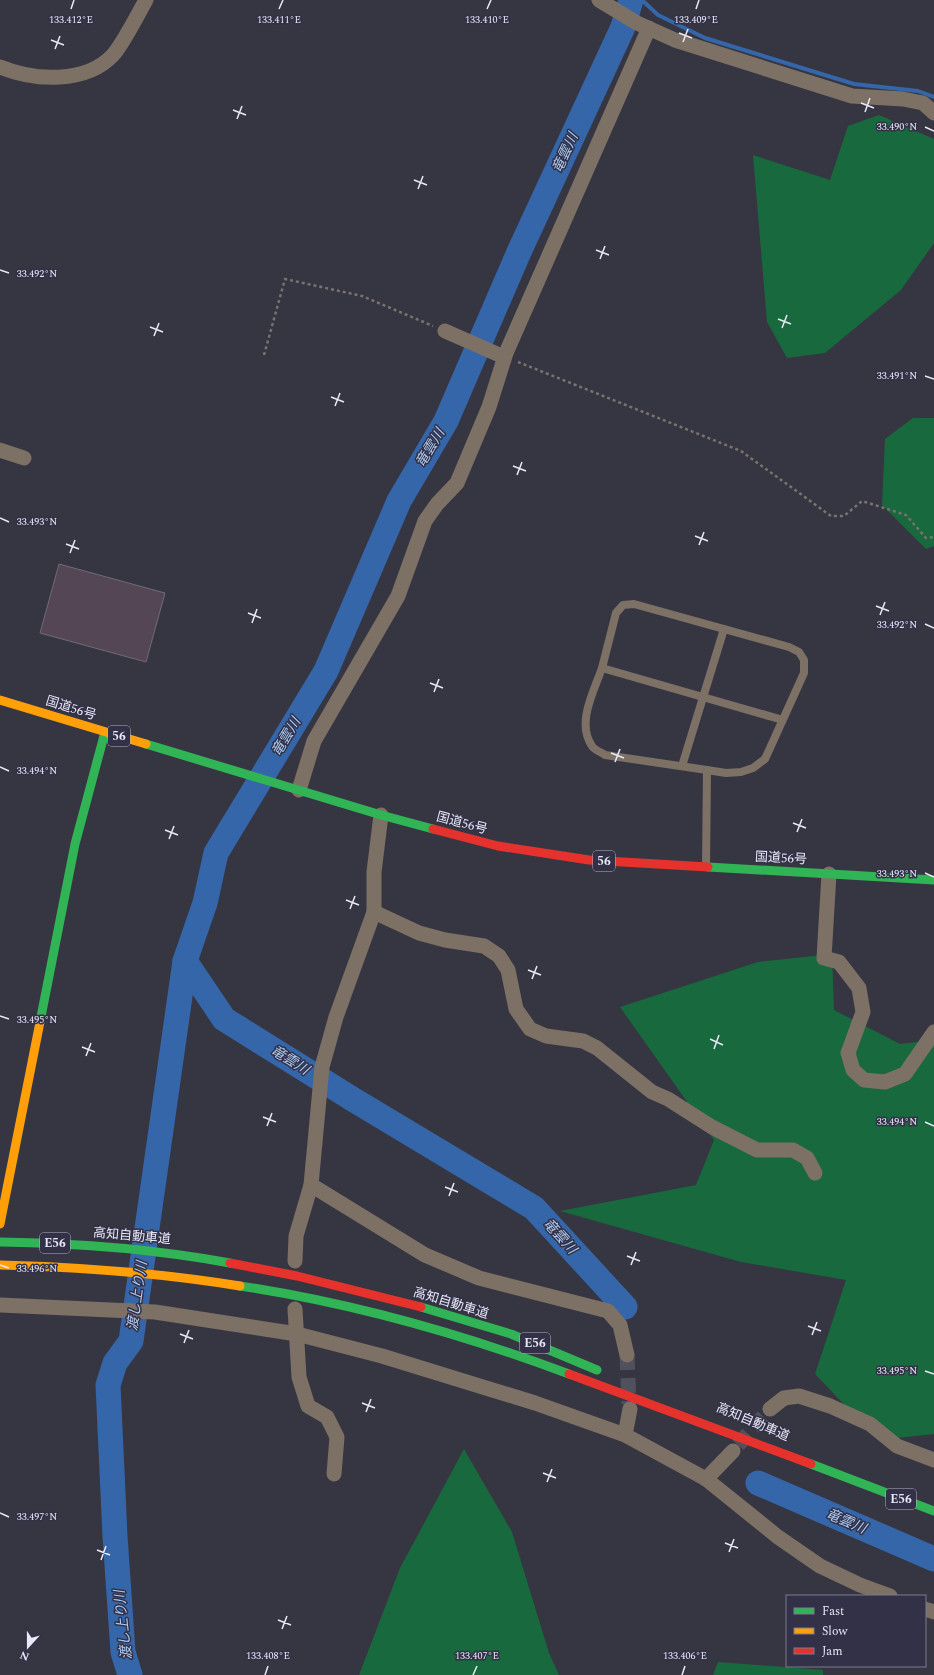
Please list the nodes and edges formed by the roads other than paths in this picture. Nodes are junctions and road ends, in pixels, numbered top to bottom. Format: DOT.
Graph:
graph roads {
  1 [pos="146,0"];
  2 [pos="599,0"];
  3 [pos="643,25"];
  4 [pos="0,68"];
  5 [pos="934,113"];
  6 [pos="445,331"];
  7 [pos="504,357"];
  8 [pos="0,450"];
  9 [pos="24,458"];
  10 [pos="724,629"];
  11 [pos="602,668"];
  12 [pos="703,697"];
  13 [pos="0,700"];
  14 [pos="783,720"];
  15 [pos="105,732"];
  16 [pos="682,766"];
  17 [pos="707,770"];
  18 [pos="300,790"];
  19 [pos="381,815"];
  20 [pos="706,867"];
  21 [pos="830,874"];
  22 [pos="934,880"];
  23 [pos="374,912"];
  24 [pos="934,1032"];
  25 [pos="815,1173"];
  26 [pos="311,1185"];
  27 [pos="2,1206"];
  28 [pos="0,1224"];
  29 [pos="0,1242"];
  30 [pos="295,1261"];
  31 [pos="0,1266"];
  32 [pos="0,1305"];
  33 [pos="295,1309"];
  34 [pos="297,1334"];
  35 [pos="627,1355"];
  36 [pos="607,1374"];
  37 [pos="673,1402"];
  38 [pos="630,1409"];
  39 [pos="770,1409"];
  40 [pos="625,1434"];
  41 [pos="733,1451"];
  42 [pos="934,1460"];
  43 [pos="334,1474"];
  44 [pos="706,1479"];
  45 [pos="869,1486"];
  46 [pos="934,1511"];
  47 [pos="887,1595"];
  1 -- 4 [label="street"];
  2 -- 3 [label="street"];
  3 -- 5 [label="street"];
  3 -- 7 [label="street"];
  6 -- 7 [label="street"];
  7 -- 18 [label="street"];
  8 -- 9 [label="street"];
  10 -- 11 [label="lane"];
  10 -- 12 [label="lane"];
  10 -- 14 [label="lane"];
  11 -- 12 [label="lane"];
  11 -- 16 [label="lane"];
  12 -- 14 [label="lane"];
  12 -- 16 [label="lane"];
  13 -- 15 [label="main road, 国道56号 / 56"];
  14 -- 17 [label="lane"];
  15 -- 18 [label="main road, 国道56号 / 56"];
  15 -- 27 [label="main road"];
  16 -- 17 [label="lane"];
  17 -- 20 [label="lane"];
  18 -- 19 [label="main road, 国道56号 / 56"];
  19 -- 20 [label="main road, 国道56号 / 56"];
  19 -- 23 [label="street"];
  20 -- 21 [label="main road, 国道56号 / 56"];
  21 -- 22 [label="main road, 国道56号 / 56"];
  21 -- 24 [label="street"];
  23 -- 25 [label="street"];
  23 -- 26 [label="street"];
  26 -- 30 [label="street"];
  26 -- 35 [label="street"];
  27 -- 28 [label="main road"];
  29 -- 36 [label="main road, 高知自動車道 / E56"];
  31 -- 45 [label="main road, 高知自動車道 / E56"];
  32 -- 34 [label="street"];
  33 -- 34 [label="street"];
  34 -- 40 [label="street"];
  34 -- 43 [label="street"];
  37 -- 45 [label="main road, 高知自動車道 / E56"];
  38 -- 40 [label="street"];
  39 -- 42 [label="street"];
  40 -- 44 [label="street"];
  41 -- 44 [label="street"];
  44 -- 47 [label="street"];
  45 -- 46 [label="main road, 高知自動車道 / E56"];
}
